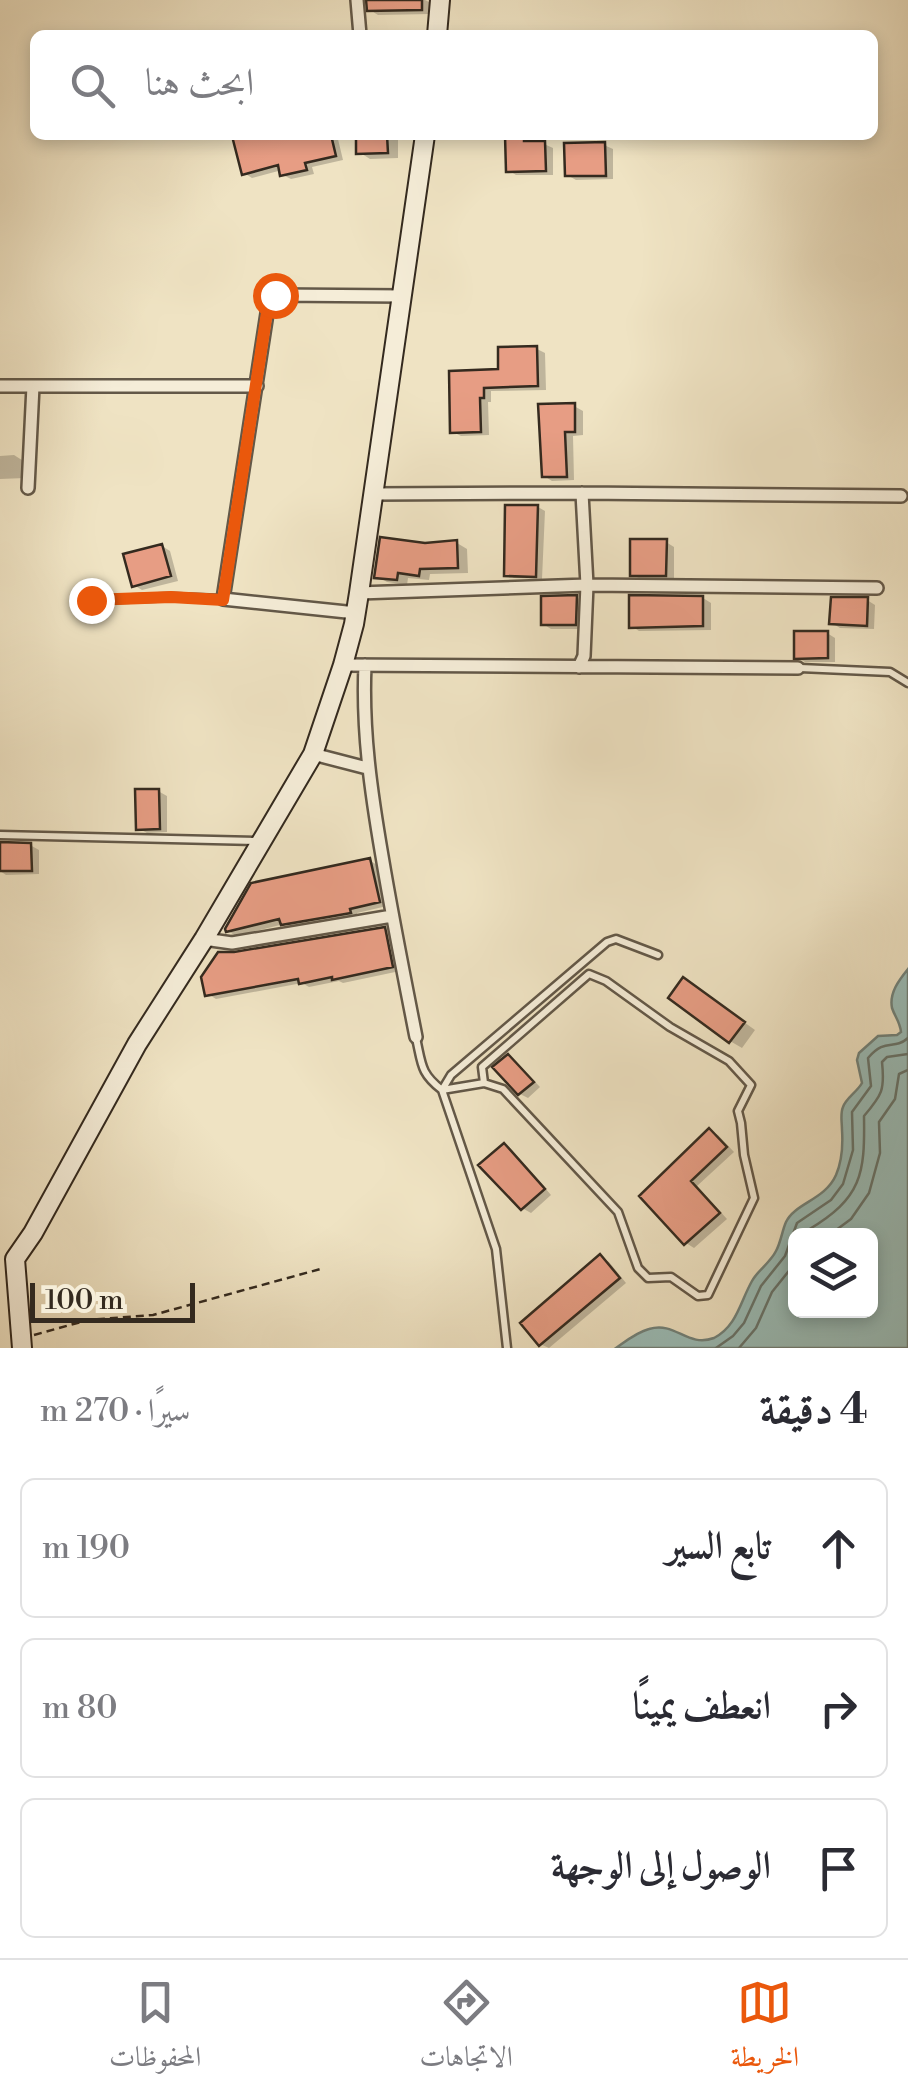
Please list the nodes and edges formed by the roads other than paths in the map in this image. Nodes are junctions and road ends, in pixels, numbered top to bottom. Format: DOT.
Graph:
graph roads {
  1 [pos="357,0"];
  2 [pos="440,0"];
  3 [pos="360,30"];
  4 [pos="437,30"];
  5 [pos="424,140"];
  6 [pos="403,296"];
  7 [pos="0,386"];
  8 [pos="33,386"];
  9 [pos="256,386"];
  10 [pos="28,488"];
  11 [pos="582,493"];
  12 [pos="373,494"];
  13 [pos="904,496"];
  14 [pos="586,585"];
  15 [pos="877,588"];
  16 [pos="360,593"];
  17 [pos="91,600"];
  18 [pos="223,600"];
  19 [pos="356,613"];
  20 [pos="342,665"];
  21 [pos="365,665"];
  22 [pos="578,666"];
  23 [pos="798,668"];
  24 [pos="908,684"];
  25 [pos="313,754"];
  26 [pos="367,768"];
  27 [pos="0,835"];
  28 [pos="260,842"];
  29 [pos="392,916"];
  30 [pos="204,939"];
  31 [pos="658,955"];
  32 [pos="416,1037"];
  33 [pos="484,1083"];
  34 [pos="442,1090"];
  35 [pos="8,1255"];
  36 [pos="21,1344"];
  37 [pos="506,1348"];
  1 -- 3 [label="street"];
  2 -- 4 [label="main road"];
  5 -- 6 [label="main road"];
  6 -- 9 [label="street"];
  6 -- 12 [label="main road"];
  7 -- 8 [label="street"];
  8 -- 9 [label="street"];
  8 -- 10 [label="street"];
  9 -- 18 [label="street"];
  11 -- 12 [label="street"];
  11 -- 13 [label="street"];
  11 -- 14 [label="street"];
  12 -- 16 [label="main road"];
  14 -- 15 [label="street"];
  14 -- 16 [label="street"];
  14 -- 22 [label="street"];
  16 -- 19 [label="main road"];
  17 -- 18 [label="lane"];
  18 -- 19 [label="street"];
  19 -- 20 [label="main road"];
  20 -- 21 [label="street"];
  20 -- 25 [label="main road"];
  21 -- 22 [label="street"];
  21 -- 26 [label="street"];
  22 -- 23 [label="street"];
  23 -- 24 [label="lane"];
  25 -- 26 [label="street"];
  25 -- 28 [label="main road"];
  26 -- 29 [label="street"];
  27 -- 28 [label="lane"];
  28 -- 30 [label="main road"];
  29 -- 30 [label="street"];
  29 -- 32 [label="street"];
  30 -- 35 [label="main road"];
  31 -- 34 [label="lane"];
  32 -- 34 [label="lane"];
  33 -- 33 [label="lane"];
  33 -- 34 [label="lane"];
  34 -- 37 [label="lane"];
  35 -- 36 [label="main road"];
}
